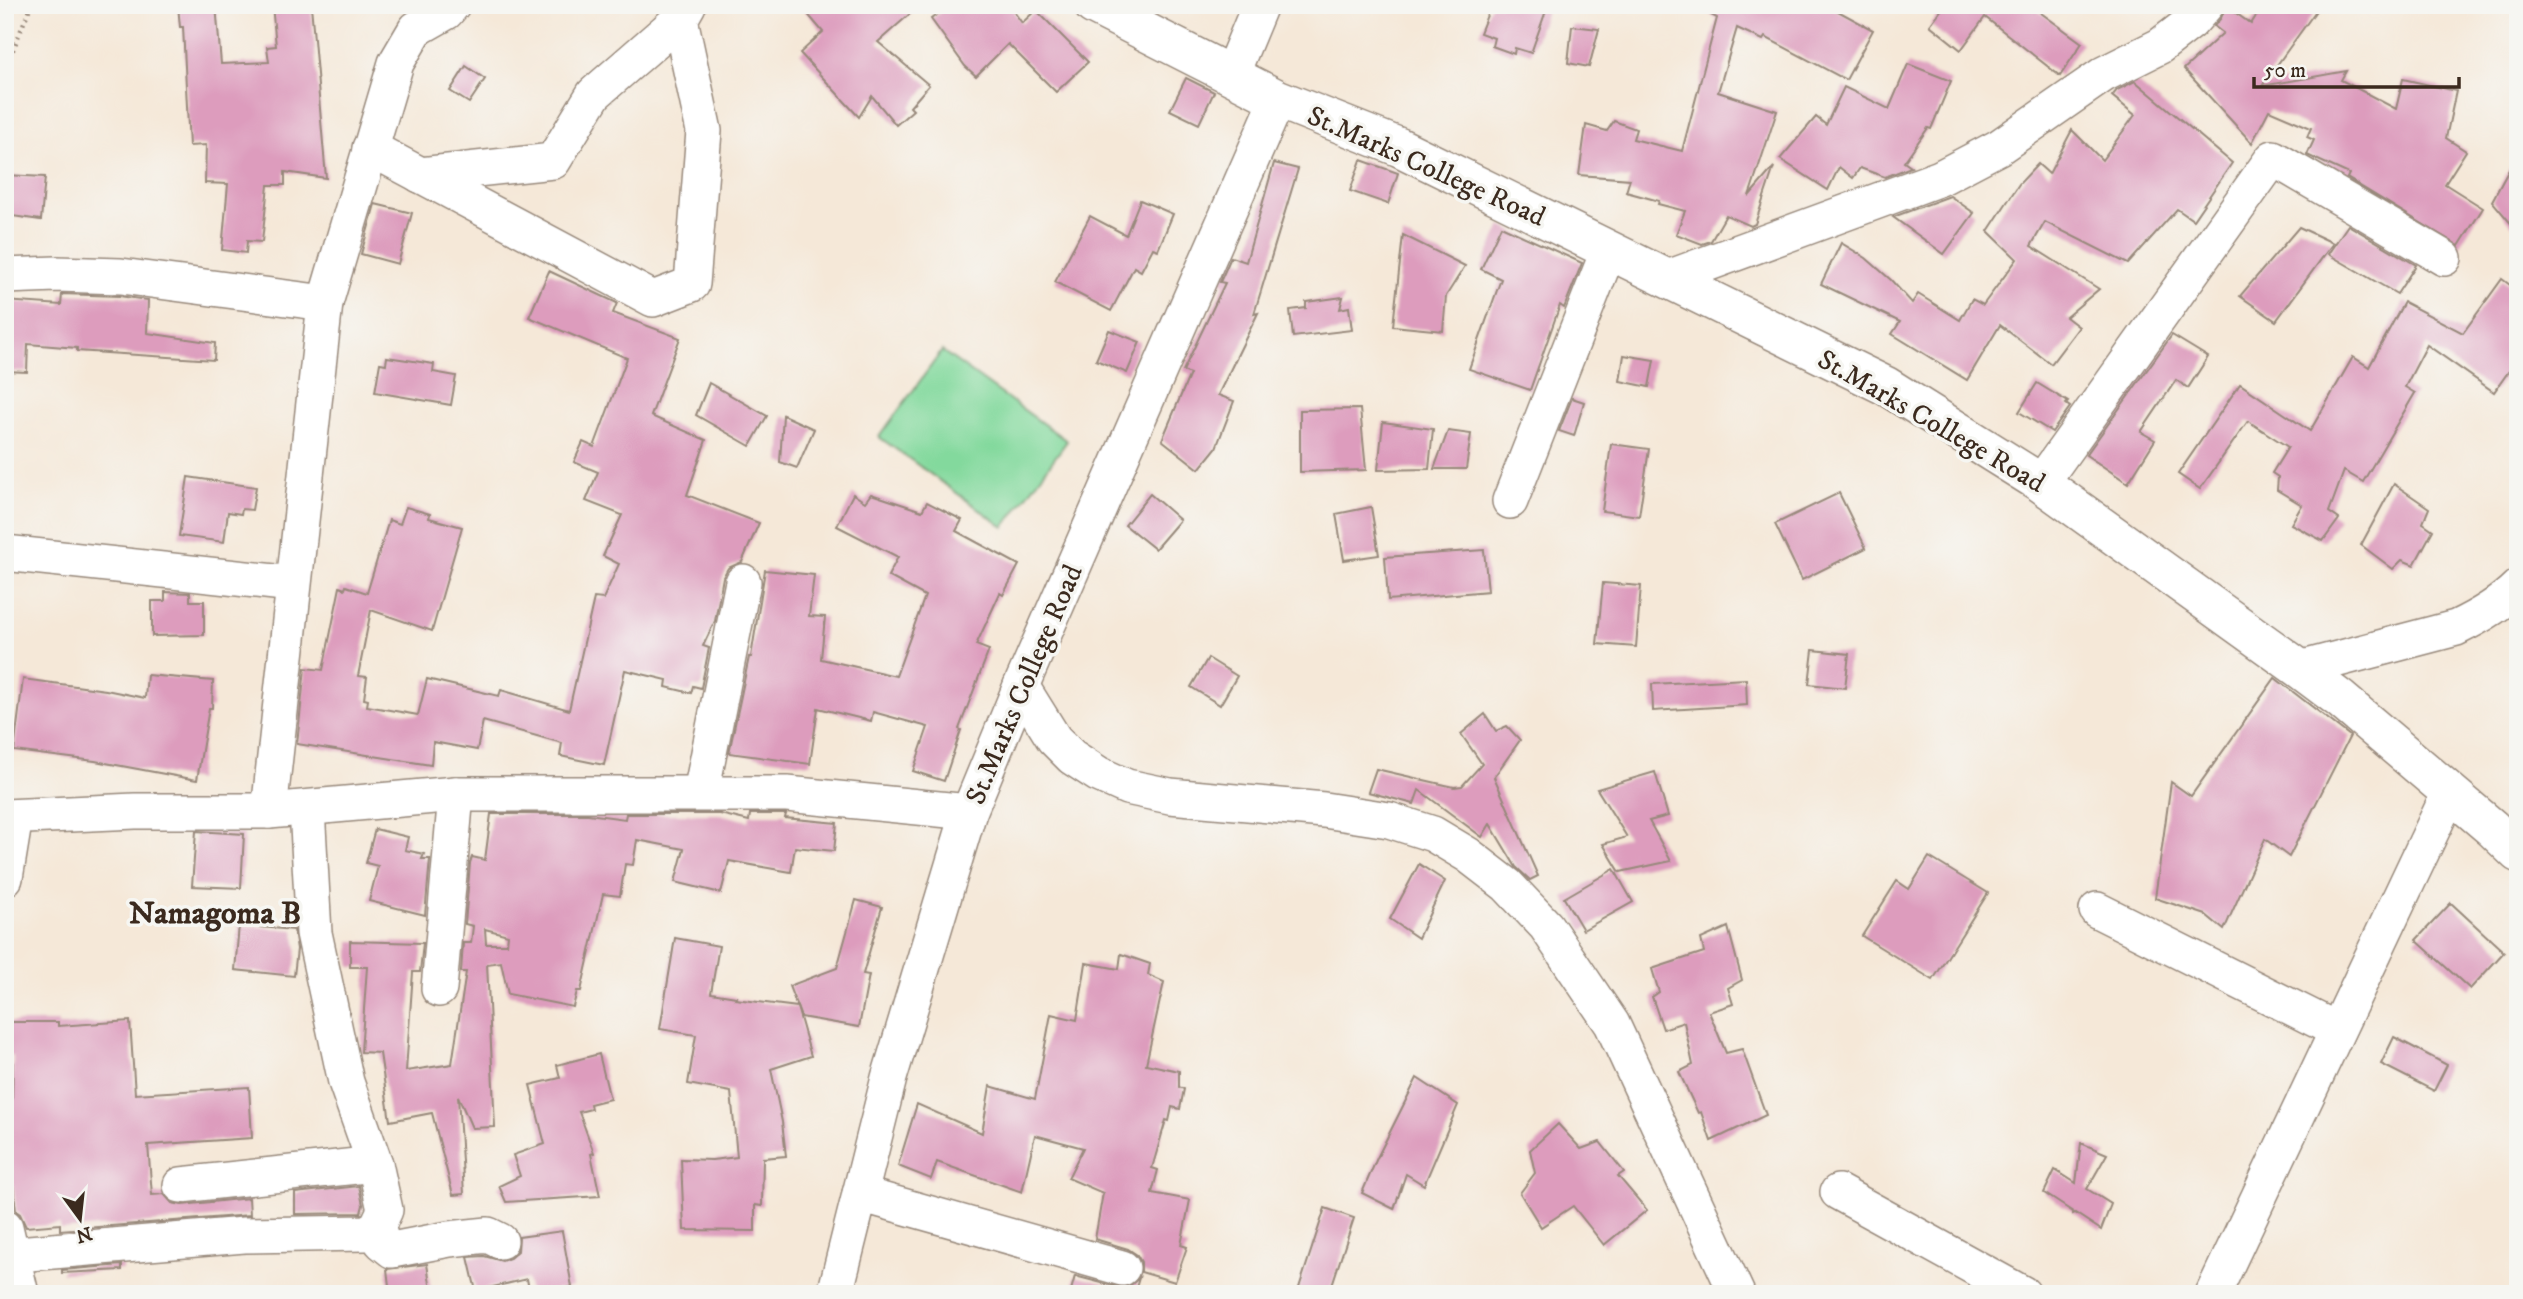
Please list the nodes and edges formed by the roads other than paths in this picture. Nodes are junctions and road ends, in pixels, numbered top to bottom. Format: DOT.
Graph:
graph roads {
  1 [pos="452,5"];
  2 [pos="1093,5"];
  3 [pos="1260,5"];
  4 [pos="2206,5"];
  5 [pos="684,12"];
  6 [pos="1231,75"];
  7 [pos="1278,99"];
  8 [pos="370,148"];
  9 [pos="420,175"];
  10 [pos="1609,249"];
  11 [pos="2444,258"];
  12 [pos="5,276"];
  13 [pos="1668,278"];
  14 [pos="325,303"];
  15 [pos="2042,483"];
  16 [pos="1510,501"];
  17 [pos="5,553"];
  18 [pos="743,582"];
  19 [pos="293,584"];
  20 [pos="2518,587"];
  21 [pos="2300,669"];
  22 [pos="1021,685"];
  23 [pos="2450,792"];
  24 [pos="701,793"];
  25 [pos="456,794"];
  26 [pos="307,809"];
  27 [pos="269,811"];
  28 [pos="969,812"];
  29 [pos="10,817"];
  30 [pos="2518,853"];
  31 [pos="5,878"];
  32 [pos="2097,910"];
  33 [pos="439,989"];
  34 [pos="2337,1030"];
  35 [pos="375,1164"];
  36 [pos="181,1185"];
  37 [pos="1838,1192"];
  38 [pos="860,1194"];
  39 [pos="377,1227"];
  40 [pos="500,1241"];
  41 [pos="7,1245"];
  42 [pos="1122,1268"];
  43 [pos="21,1294"];
  44 [pos="835,1294"];
  45 [pos="1737,1294"];
  46 [pos="2023,1294"];
  47 [pos="2213,1294"];
  1 -- 8 [label="street"];
  2 -- 6 [label="main road, St.Marks College Road"];
  3 -- 6 [label="street"];
  4 -- 13 [label="street"];
  5 -- 9 [label="street"];
  5 -- 9 [label="street"];
  6 -- 7 [label="main road, St.Marks College Road"];
  7 -- 10 [label="main road, St.Marks College Road"];
  7 -- 22 [label="street, St.Marks College Road"];
  8 -- 9 [label="street"];
  8 -- 14 [label="street"];
  10 -- 13 [label="main road, St.Marks College Road"];
  10 -- 16 [label="street"];
  11 -- 15 [label="street"];
  12 -- 14 [label="street"];
  13 -- 15 [label="main road, St.Marks College Road"];
  14 -- 19 [label="street"];
  15 -- 21 [label="main road, St.Marks College Road"];
  17 -- 19 [label="street"];
  18 -- 24 [label="street"];
  19 -- 27 [label="street"];
  20 -- 21 [label="street"];
  21 -- 23 [label="main road, St.Marks College Road"];
  22 -- 28 [label="street, St.Marks College Road"];
  22 -- 45 [label="street"];
  23 -- 30 [label="main road, St.Marks College Road"];
  23 -- 34 [label="street"];
  24 -- 25 [label="street"];
  24 -- 28 [label="street"];
  25 -- 26 [label="street"];
  25 -- 33 [label="street"];
  26 -- 27 [label="street"];
  26 -- 35 [label="street"];
  27 -- 29 [label="street"];
  28 -- 38 [label="street, St.Marks College Road"];
  29 -- 31 [label="street"];
  32 -- 34 [label="street"];
  34 -- 47 [label="street"];
  35 -- 36 [label="street"];
  35 -- 39 [label="street"];
  37 -- 46 [label="street"];
  38 -- 42 [label="street"];
  38 -- 44 [label="street, St.Marks College Road"];
  39 -- 40 [label="street"];
  39 -- 41 [label="street"];
  41 -- 43 [label="street"];
}
